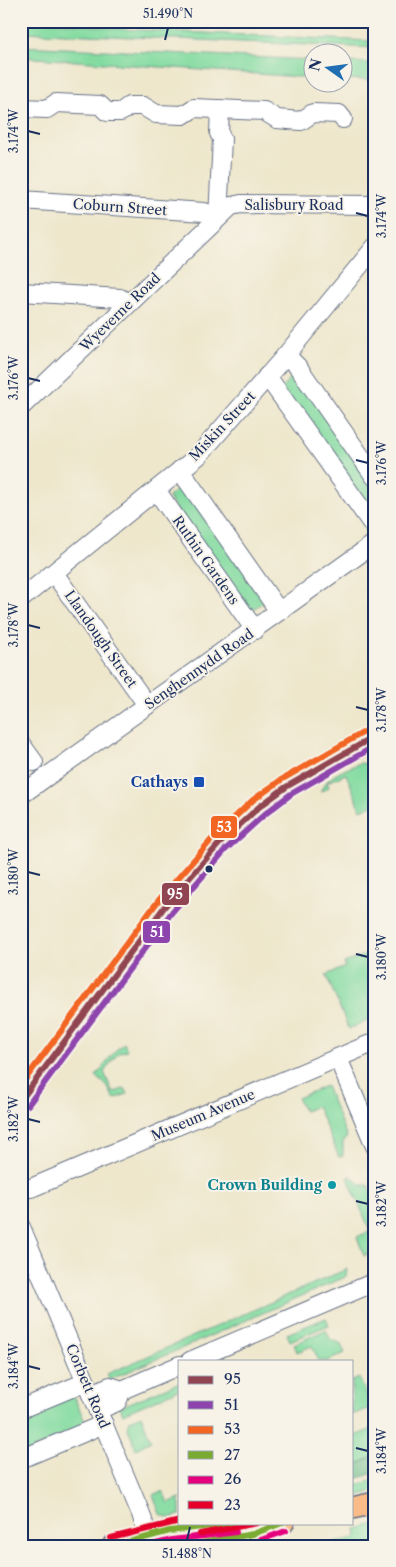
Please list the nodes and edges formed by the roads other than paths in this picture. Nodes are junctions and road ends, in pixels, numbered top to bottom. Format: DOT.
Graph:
graph roads {
  1 [pos="21,108"];
  2 [pos="220,110"];
  3 [pos="343,119"];
  4 [pos="21,200"];
  5 [pos="375,205"];
  6 [pos="218,217"];
  7 [pos="375,247"];
  8 [pos="21,292"];
  9 [pos="129,303"];
  10 [pos="286,355"];
  11 [pos="267,376"];
  12 [pos="21,407"];
  13 [pos="180,470"];
  14 [pos="375,477"];
  15 [pos="156,490"];
  16 [pos="375,528"];
  17 [pos="375,543"];
  18 [pos="54,573"];
  19 [pos="21,600"];
  20 [pos="278,610"];
  21 [pos="255,630"];
  22 [pos="147,705"];
  23 [pos="375,736"];
  24 [pos="21,744"];
  25 [pos="34,762"];
  26 [pos="21,794"];
  27 [pos="375,1042"];
  28 [pos="338,1058"];
  29 [pos="21,1100"];
  30 [pos="375,1146"];
  31 [pos="31,1188"];
  32 [pos="21,1227"];
  33 [pos="375,1282"];
  34 [pos="192,1360"];
  35 [pos="178,1366"];
  36 [pos="95,1402"];
  37 [pos="21,1409"];
  38 [pos="21,1459"];
  39 [pos="375,1503"];
  40 [pos="354,1508"];
  41 [pos="230,1524"];
  42 [pos="280,1524"];
  43 [pos="150,1541"];
  44 [pos="113,1546"];
  45 [pos="187,1546"];
  1 -- 2 [label="street"];
  2 -- 3 [label="street"];
  2 -- 6 [label="street"];
  4 -- 6 [label="street, Coburn Street"];
  5 -- 6 [label="street, Salisbury Road"];
  6 -- 9 [label="street, Wyeverne Road"];
  7 -- 10 [label="street, Miskin Street"];
  8 -- 9 [label="street"];
  9 -- 12 [label="street, Wyeverne Road"];
  10 -- 11 [label="street, Miskin Street"];
  10 -- 14 [label="street"];
  11 -- 13 [label="street, Miskin Street"];
  11 -- 16 [label="street"];
  13 -- 15 [label="street, Miskin Street"];
  13 -- 20 [label="street"];
  15 -- 18 [label="street, Miskin Street"];
  15 -- 21 [label="street, Ruthin Gardens"];
  17 -- 20 [label="street, Senghennydd Road"];
  18 -- 19 [label="street, Miskin Street"];
  18 -- 22 [label="street, Llandough Street"];
  20 -- 21 [label="street, Senghennydd Road"];
  21 -- 22 [label="street, Senghennydd Road"];
  22 -- 26 [label="street, Senghennydd Road"];
  23 -- 29 [label="street"];
  24 -- 25 [label="street"];
  27 -- 28 [label="street, Museum Avenue"];
  28 -- 30 [label="street"];
  28 -- 31 [label="street, Museum Avenue"];
  32 -- 36 [label="street, Corbett Road"];
  33 -- 34 [label="street"];
  35 -- 36 [label="street"];
  36 -- 37 [label="street"];
  36 -- 38 [label="street"];
  36 -- 43 [label="street, Corbett Road"];
  39 -- 40 [label="main road"];
  41 -- 43 [label="main road"];
  42 -- 45 [label="main road"];
  43 -- 44 [label="main road"];
}
